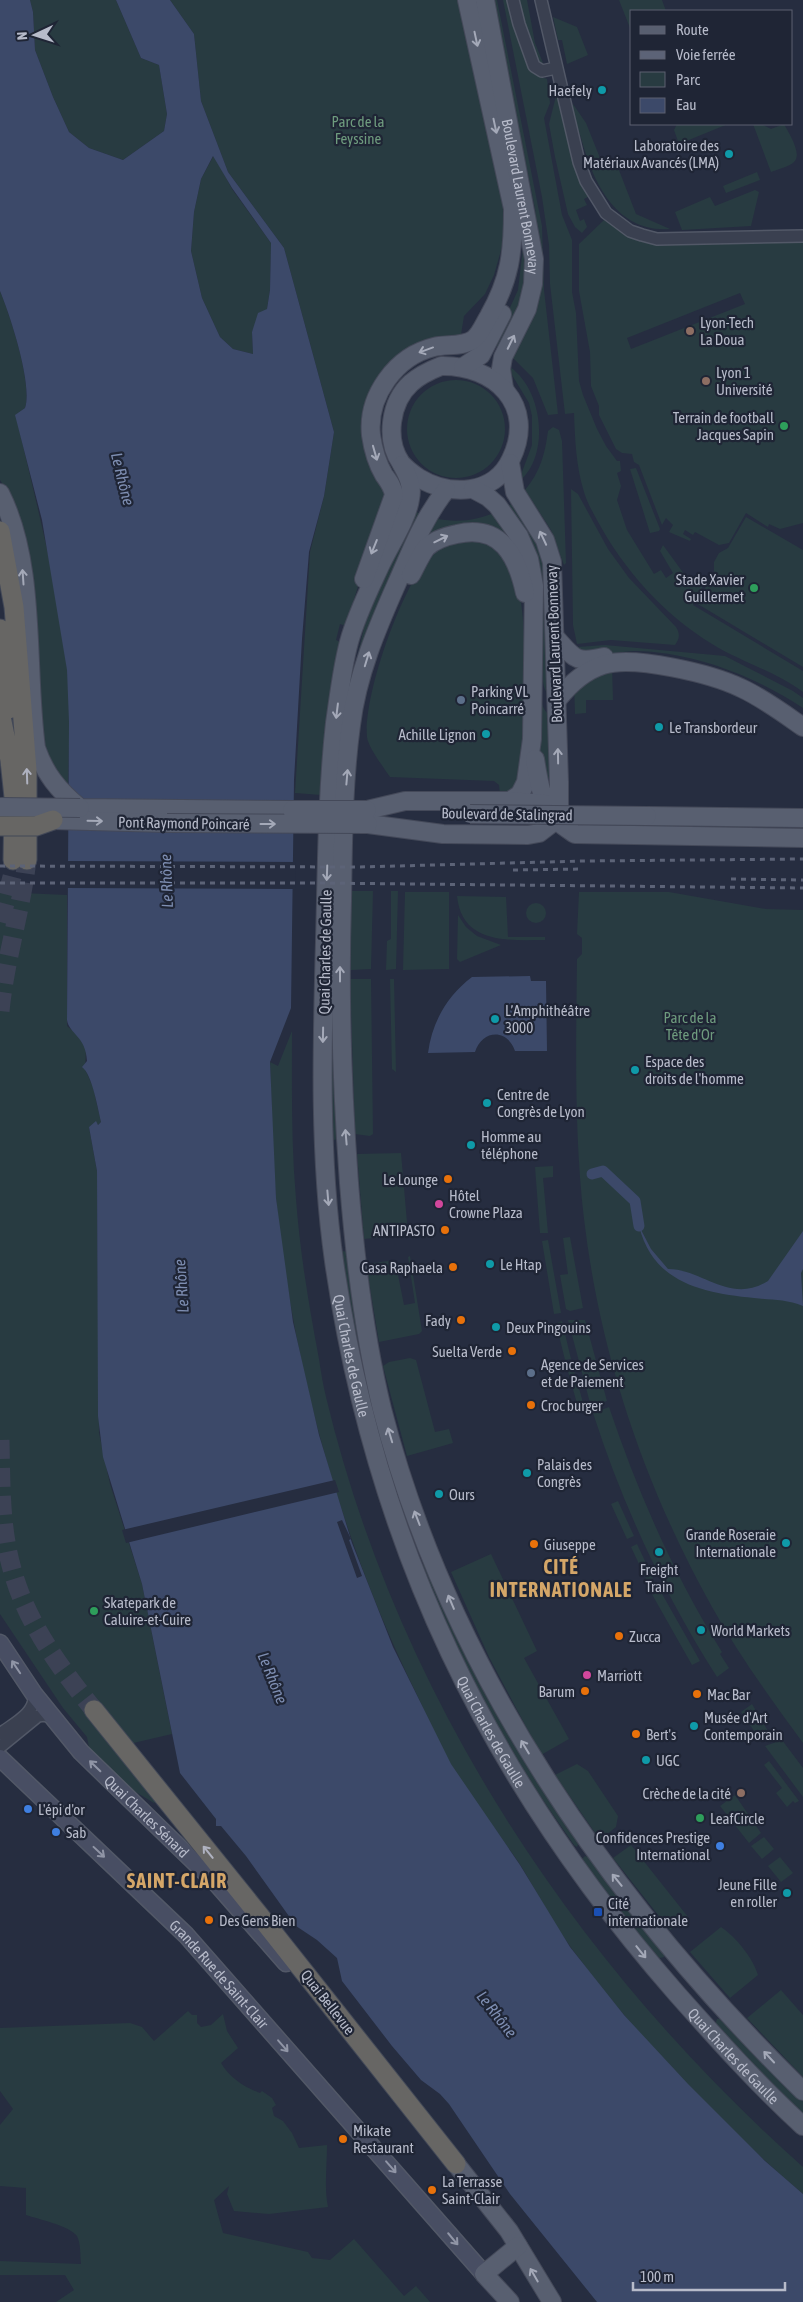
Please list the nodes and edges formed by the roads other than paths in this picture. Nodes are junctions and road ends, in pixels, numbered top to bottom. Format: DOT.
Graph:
graph roads {
  1 [pos="467,0"];
  2 [pos="485,0"];
  3 [pos="512,0"];
  4 [pos="541,0"];
  5 [pos="556,68"];
  6 [pos="513,211"];
  7 [pos="803,236"];
  8 [pos="463,367"];
  9 [pos="504,388"];
  10 [pos="510,463"];
  11 [pos="402,465"];
  12 [pos="473,489"];
  13 [pos="446,490"];
  14 [pos="0,494"];
  15 [pos="0,531"];
  16 [pos="0,574"];
  17 [pos="389,602"];
  18 [pos="0,629"];
  19 [pos="555,637"];
  20 [pos="350,638"];
  21 [pos="16,642"];
  22 [pos="533,643"];
  23 [pos="0,676"];
  24 [pos="558,699"];
  25 [pos="0,712"];
  26 [pos="803,712"];
  27 [pos="803,727"];
  28 [pos="532,739"];
  29 [pos="5,757"];
  30 [pos="503,801"];
  31 [pos="0,807"];
  32 [pos="80,808"];
  33 [pos="554,810"];
  34 [pos="367,817"];
  35 [pos="803,818"];
  36 [pos="0,819"];
  37 [pos="53,820"];
  38 [pos="647,820"];
  39 [pos="0,826"];
  40 [pos="803,827"];
  41 [pos="803,838"];
  42 [pos="0,1643"];
  43 [pos="34,1694"];
  44 [pos="94,1710"];
  45 [pos="52,1718"];
  46 [pos="0,1734"];
  47 [pos="0,1747"];
  48 [pos="0,1758"];
  49 [pos="803,2091"];
  50 [pos="803,2126"];
  51 [pos="456,2164"];
  52 [pos="518,2246"];
  53 [pos="484,2274"];
  54 [pos="510,2302"];
  55 [pos="552,2302"];
  1 -- 6 [label="main road, Boulevard Laurent Bonnevay, one-way"];
  9 -- 2 [label="main road, Boulevard Laurent Bonnevay, one-way"];
  3 -- 5 [label="street"];
  4 -- 5 [label="street"];
  5 -- 7 [label="street"];
  6 -- 8 [label="main road, Boulevard Laurent Bonnevay"];
  6 -- 20 [label="main road, one-way"];
  8 -- 9 [label="main road"];
  8 -- 11 [label="main road"];
  9 -- 10 [label="main road"];
  10 -- 12 [label="main road"];
  19 -- 10 [label="main road, Boulevard Laurent Bonnevay, one-way"];
  11 -- 13 [label="main road"];
  11 -- 20 [label="main road, Quai Charles de Gaulle"];
  12 -- 13 [label="main road"];
  12 -- 22 [label="main road, Boulevard Laurent Bonnevay"];
  13 -- 17 [label="main road, Quai Charles de Gaulle"];
  32 -- 14 [label="main road, one-way"];
  15 -- 21 [label="highway"];
  16 -- 21 [label="highway"];
  17 -- 22 [label="main road, one-way"];
  49 -- 17 [label="main road, Quai Charles de Gaulle, one-way"];
  18 -- 29 [label="highway"];
  19 -- 24 [label="main road, Boulevard Laurent Bonnevay"];
  19 -- 26 [label="main road"];
  20 -- 50 [label="main road, Quai Charles de Gaulle, one-way"];
  29 -- 21 [label="highway, one-way"];
  22 -- 28 [label="main road, Boulevard Laurent Bonnevay"];
  23 -- 29 [label="highway"];
  24 -- 27 [label="main road"];
  33 -- 24 [label="main road, Boulevard Laurent Bonnevay, one-way"];
  25 -- 29 [label="highway"];
  28 -- 30 [label="main road"];
  28 -- 33 [label="main road"];
  30 -- 33 [label="main road"];
  30 -- 34 [label="main road"];
  31 -- 32 [label="main road, Pont Raymond Poincaré, bridge"];
  32 -- 34 [label="main road, Pont Raymond Poincaré, bridge"];
  33 -- 34 [label="main road"];
  33 -- 41 [label="main road"];
  37 -- 34 [label="main road, Pont Raymond Poincaré, one-way, bridge"];
  34 -- 38 [label="main road, Boulevard de Stalingrad, bridge"];
  35 -- 38 [label="main road"];
  36 -- 37 [label="main road, Pont Raymond Poincaré"];
  37 -- 39 [label="highway, bridge"];
  38 -- 40 [label="main road"];
  43 -- 42 [label="main road, Quai Charles Sénard, one-way"];
  43 -- 45 [label="main road, Quai Charles Sénard"];
  43 -- 46 [label="street"];
  51 -- 44 [label="highway, Quai Bellevue, one-way"];
  45 -- 47 [label="street"];
  51 -- 45 [label="main road, Quai Charles Sénard, one-way"];
  48 -- 53 [label="main road, Grande Rue de Saint-Clair, one-way"];
  51 -- 52 [label="main road, Quai Bellevue"];
  52 -- 53 [label="main road"];
  55 -- 52 [label="main road, Quai Bellevue, one-way"];
  53 -- 54 [label="main road"];
}
